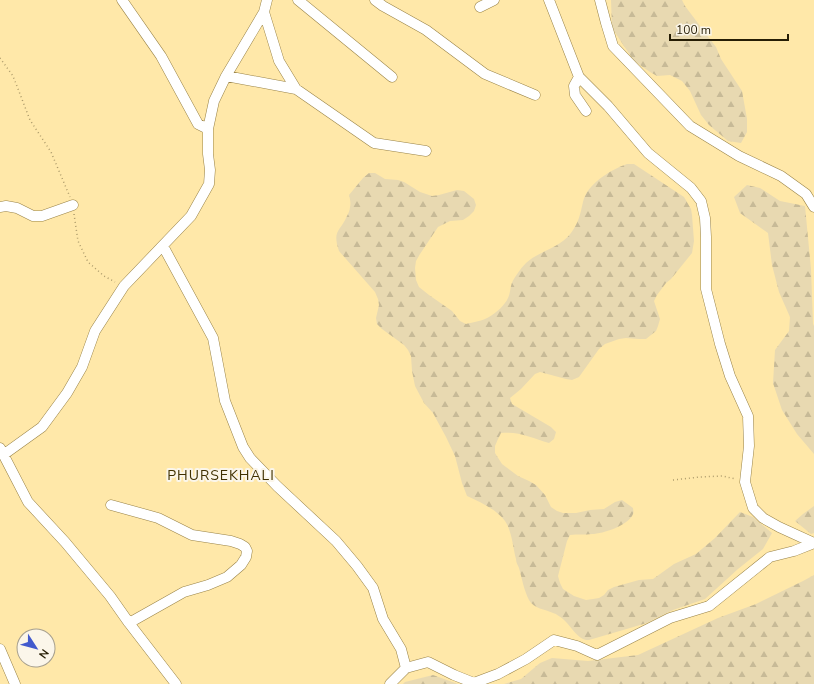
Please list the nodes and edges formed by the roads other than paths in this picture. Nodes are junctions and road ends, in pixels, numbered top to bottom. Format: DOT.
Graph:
graph roads {
  1 [pos="122,0"];
  2 [pos="267,0"];
  3 [pos="298,0"];
  4 [pos="375,0"];
  5 [pos="494,0"];
  6 [pos="549,0"];
  7 [pos="600,0"];
  8 [pos="480,7"];
  9 [pos="264,12"];
  10 [pos="226,76"];
  11 [pos="392,77"];
  12 [pos="580,77"];
  13 [pos="296,89"];
  14 [pos="535,95"];
  15 [pos="586,111"];
  16 [pos="208,129"];
  17 [pos="426,151"];
  18 [pos="73,205"];
  19 [pos="0,207"];
  20 [pos="814,207"];
  21 [pos="163,246"];
  22 [pos="2,452"];
  23 [pos="111,505"];
  24 [pos="814,543"];
  25 [pos="129,623"];
  26 [pos="0,649"];
  27 [pos="406,668"];
  28 [pos="14,684"];
  29 [pos="176,684"];
  30 [pos="390,684"];
  1 -- 16 [label="street"];
  2 -- 9 [label="street"];
  3 -- 11 [label="street"];
  4 -- 14 [label="street"];
  5 -- 8 [label="street"];
  6 -- 12 [label="street"];
  7 -- 20 [label="street"];
  9 -- 10 [label="street"];
  9 -- 13 [label="street"];
  10 -- 13 [label="street"];
  10 -- 16 [label="street"];
  12 -- 15 [label="street"];
  12 -- 24 [label="street"];
  13 -- 17 [label="street"];
  16 -- 21 [label="street"];
  18 -- 19 [label="street"];
  21 -- 22 [label="street"];
  21 -- 27 [label="street"];
  22 -- 25 [label="street"];
  23 -- 25 [label="street"];
  24 -- 27 [label="street"];
  25 -- 29 [label="street"];
  26 -- 28 [label="street"];
  27 -- 30 [label="street"];
}
